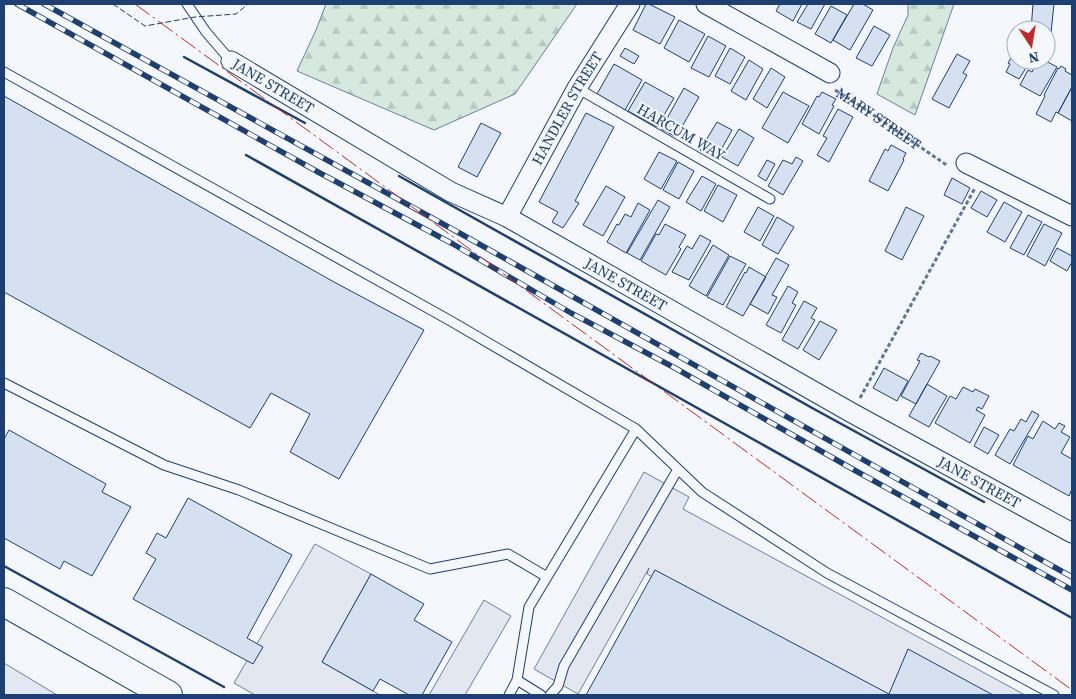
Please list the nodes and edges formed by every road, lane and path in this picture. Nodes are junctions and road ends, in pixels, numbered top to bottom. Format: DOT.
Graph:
graph roads {
  1 [pos="186,4"];
  2 [pos="630,4"];
  3 [pos="706,4"];
  4 [pos="231,61"];
  5 [pos="4,72"];
  6 [pos="830,73"];
  7 [pos="577,88"];
  8 [pos="966,163"];
  9 [pos="984,172"];
  10 [pos="770,199"];
  11 [pos="1072,216"];
  12 [pos="508,217"];
  13 [pos="4,383"];
  14 [pos="852,413"];
  15 [pos="636,429"];
  16 [pos="678,469"];
  17 [pos="1072,533"];
  18 [pos="547,577"];
  19 [pos="4,602"];
  20 [pos="517,680"];
  21 [pos="168,695"];
  22 [pos="510,695"];
  23 [pos="541,695"];
  24 [pos="550,695"];
  25 [pos="1054,695"];
  1 -- 4 [label="lane, JANE STREET"];
  2 -- 7 [label="street, HANDLER STREET"];
  3 -- 6 [label="street, MARY STREET"];
  4 -- 12 [label="street, JANE STREET"];
  5 -- 15 [label="lane"];
  6 -- 8 [label="path, MARY STREET"];
  7 -- 10 [label="lane, HARCUM WAY"];
  7 -- 12 [label="street, HANDLER STREET"];
  8 -- 9 [label="street"];
  9 -- 11 [label="street"];
  9 -- 14 [label="path"];
  12 -- 14 [label="street, JANE STREET"];
  13 -- 18 [label="lane"];
  14 -- 17 [label="street, JANE STREET"];
  15 -- 16 [label="lane"];
  15 -- 18 [label="lane"];
  16 -- 24 [label="lane"];
  16 -- 25 [label="lane"];
  18 -- 20 [label="lane"];
  19 -- 21 [label="main road"];
  20 -- 22 [label="lane"];
  20 -- 23 [label="lane"];
}
